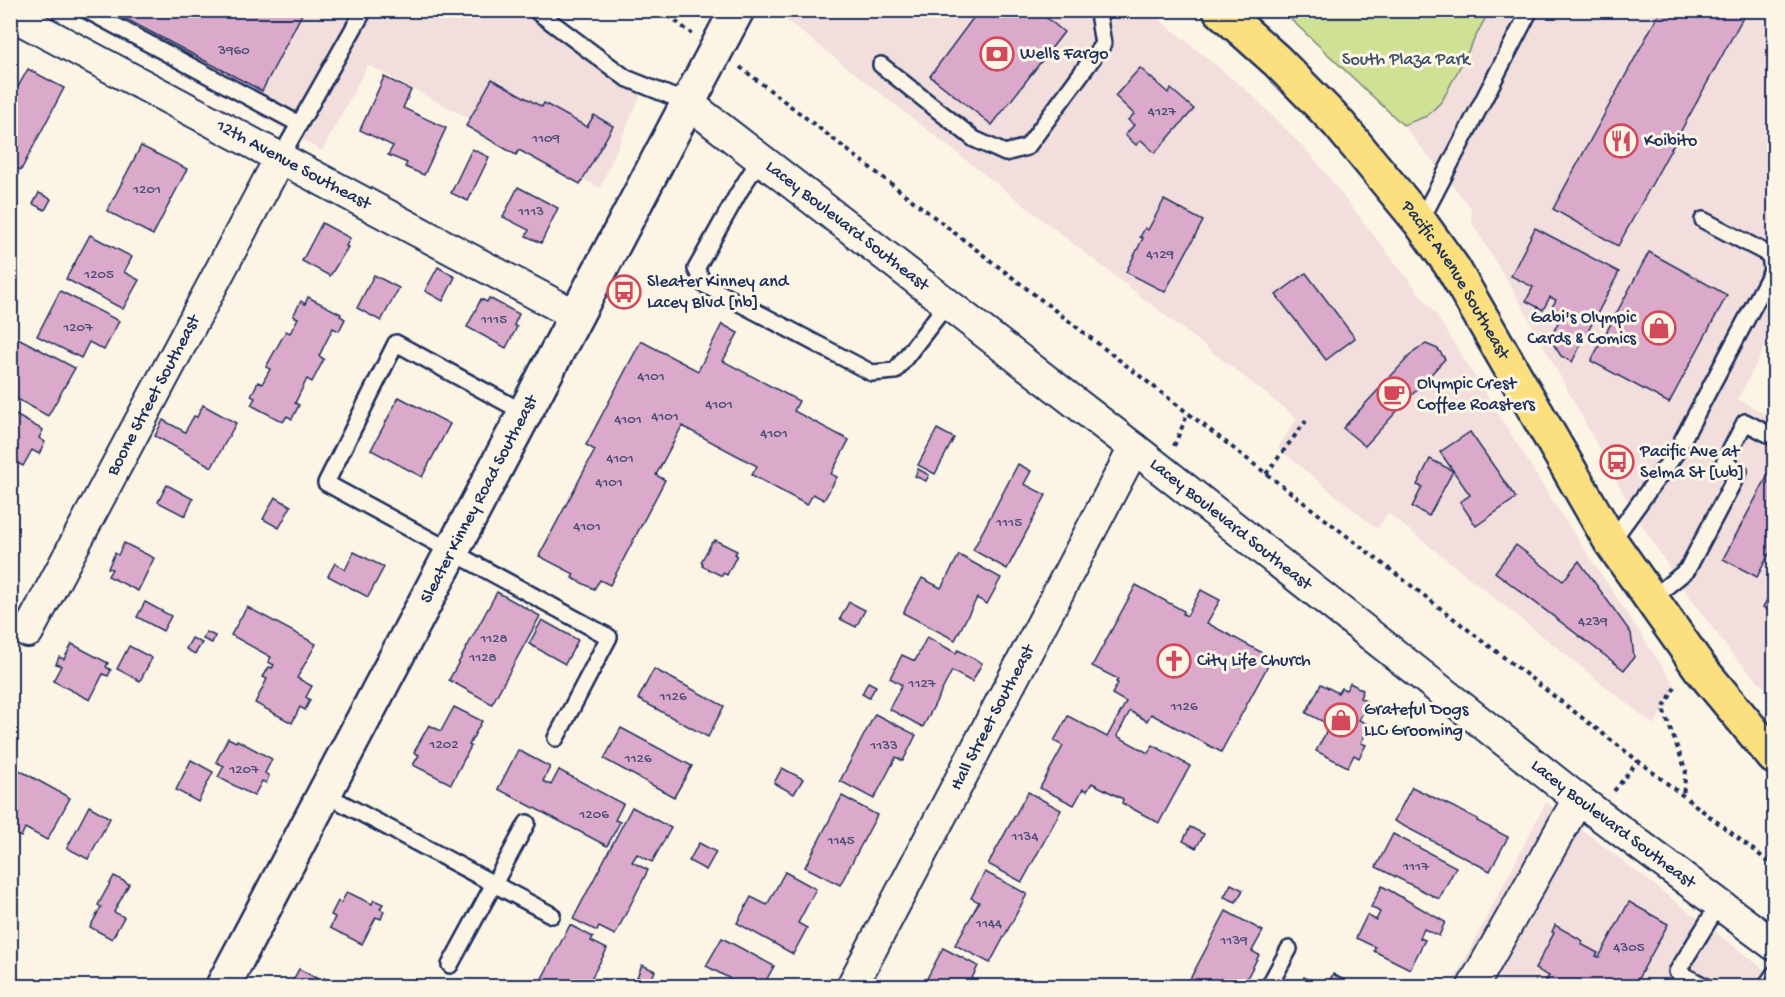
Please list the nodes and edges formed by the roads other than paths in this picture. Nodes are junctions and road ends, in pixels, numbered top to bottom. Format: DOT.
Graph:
graph roads {
  1 [pos="86,10"];
  2 [pos="364,10"];
  3 [pos="535,10"];
  4 [pos="737,10"];
  5 [pos="1220,10"];
  6 [pos="1530,10"];
  7 [pos="1098,13"];
  8 [pos="10,14"];
  9 [pos="881,65"];
  10 [pos="688,103"];
  11 [pos="299,124"];
  12 [pos="280,158"];
  13 [pos="760,159"];
  14 [pos="1702,220"];
  15 [pos="1420,222"];
  16 [pos="947,304"];
  17 [pos="577,316"];
  18 [pos="525,413"];
  19 [pos="1774,437"];
  20 [pos="1134,448"];
  21 [pos="1611,542"];
  22 [pos="452,550"];
  23 [pos="1650,600"];
  24 [pos="28,632"];
  25 [pos="556,738"];
  26 [pos="1774,757"];
  27 [pos="325,794"];
  28 [pos="1588,806"];
  29 [pos="527,823"];
  30 [pos="494,884"];
  31 [pos="1719,904"];
  32 [pos="552,915"];
  33 [pos="1774,945"];
  34 [pos="1289,949"];
  35 [pos="450,964"];
  36 [pos="1774,974"];
  37 [pos="1481,983"];
  38 [pos="223,987"];
  39 [pos="852,987"];
  40 [pos="1269,987"];
  41 [pos="1704,987"];
  42 [pos="1766,987"];
  1 -- 11 [label="lane"];
  2 -- 11 [label="lane"];
  3 -- 10 [label="lane"];
  4 -- 10 [label="street, Sleater Kinney Road Southeast"];
  5 -- 15 [label="main road, Pacific Avenue Southeast"];
  6 -- 15 [label="lane"];
  7 -- 9 [label="lane"];
  8 -- 12 [label="street, 12th Avenue Southeast"];
  10 -- 13 [label="street, Lacey Boulevard Southeast"];
  10 -- 17 [label="street, Sleater Kinney Road Southeast"];
  11 -- 12 [label="lane"];
  12 -- 17 [label="street, 12th Avenue Southeast"];
  12 -- 24 [label="street, Boone Street Southeast"];
  13 -- 16 [label="street, Lacey Boulevard Southeast"];
  13 -- 16 [label="lane"];
  14 -- 21 [label="lane"];
  15 -- 21 [label="main road, Pacific Avenue Southeast"];
  16 -- 20 [label="street, Lacey Boulevard Southeast"];
  17 -- 18 [label="street, Sleater Kinney Road Southeast"];
  18 -- 22 [label="street, Sleater Kinney Road Southeast"];
  18 -- 22 [label="lane"];
  19 -- 23 [label="lane"];
  20 -- 28 [label="street, Lacey Boulevard Southeast"];
  20 -- 39 [label="street, Hall Street Southeast"];
  21 -- 23 [label="main road, Pacific Avenue Southeast"];
  22 -- 25 [label="lane"];
  22 -- 27 [label="street, Sleater Kinney Road Southeast"];
  23 -- 26 [label="main road, Pacific Avenue Southeast"];
  27 -- 30 [label="lane"];
  27 -- 38 [label="street, Sleater Kinney Road Southeast"];
  28 -- 31 [label="street, Lacey Boulevard Southeast"];
  28 -- 37 [label="street"];
  29 -- 30 [label="lane"];
  30 -- 32 [label="lane"];
  30 -- 35 [label="lane"];
  31 -- 33 [label="street, Lacey Boulevard Southeast"];
  31 -- 41 [label="lane"];
  34 -- 40 [label="lane"];
  36 -- 42 [label="lane"];
}
